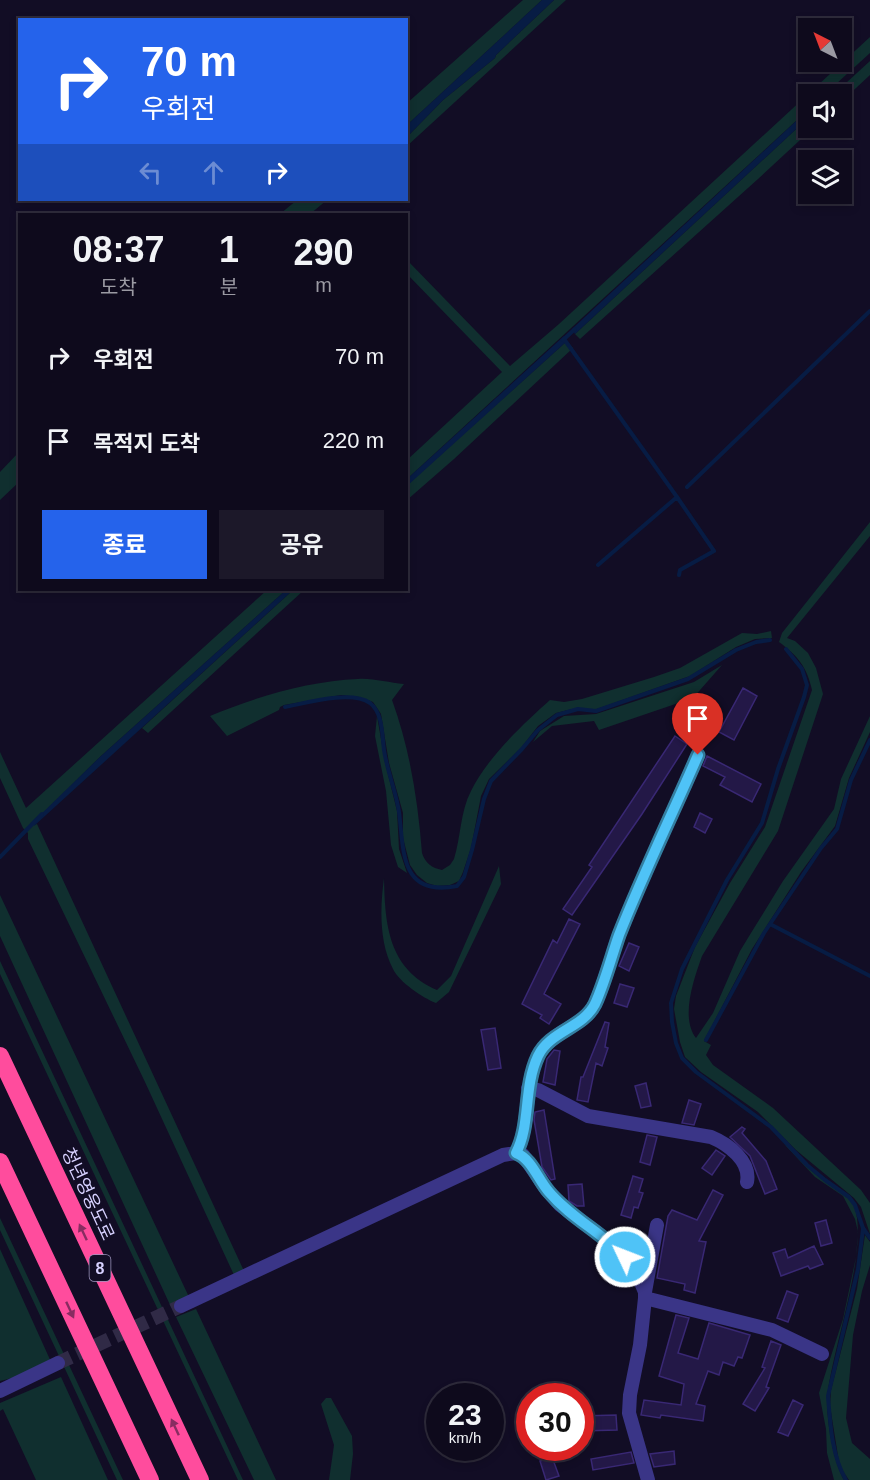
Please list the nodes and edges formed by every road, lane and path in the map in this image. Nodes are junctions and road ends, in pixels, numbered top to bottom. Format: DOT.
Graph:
graph roads {
  1 [pos="698,755"];
  2 [pos="0,1056"];
  3 [pos="528,1088"];
  4 [pos="516,1153"];
  5 [pos="0,1162"];
  6 [pos="747,1182"];
  7 [pos="657,1225"];
  8 [pos="645,1295"];
  9 [pos="181,1306"];
  10 [pos="822,1354"];
  11 [pos="58,1363"];
  12 [pos="0,1391"];
  13 [pos="150,1480"];
  14 [pos="200,1480"];
  15 [pos="648,1480"];
  1 -- 3 [label="street"];
  14 -- 2 [label="highway, 청년영웅도로 / 8, one-way"];
  3 -- 4 [label="street"];
  3 -- 6 [label="street"];
  4 -- 8 [label="street"];
  4 -- 9 [label="street"];
  5 -- 13 [label="highway, one-way"];
  7 -- 8 [label="street"];
  8 -- 10 [label="street"];
  8 -- 15 [label="street"];
  11 -- 12 [label="street"];
}
